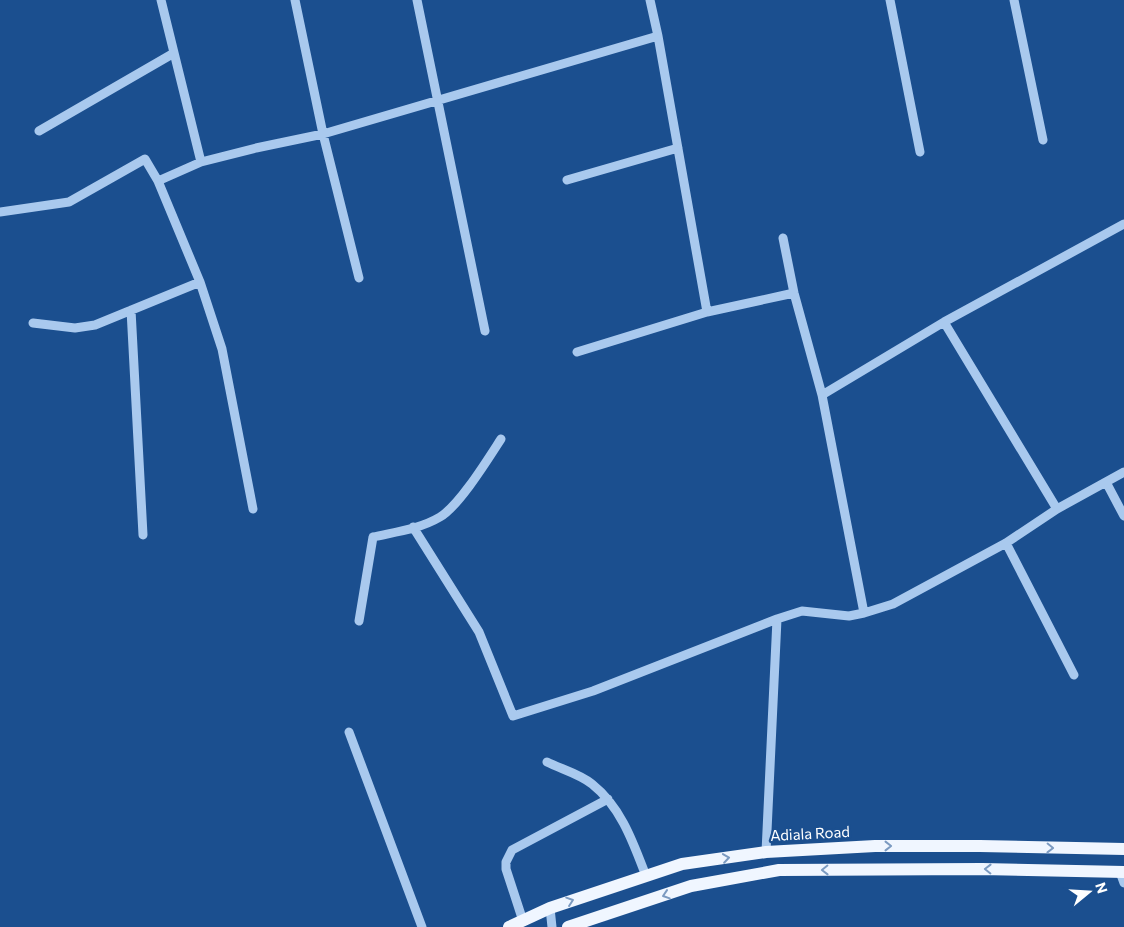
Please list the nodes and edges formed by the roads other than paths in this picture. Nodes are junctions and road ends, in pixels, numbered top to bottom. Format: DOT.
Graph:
graph roads {
  1 [pos="161,0"];
  2 [pos="295,0"];
  3 [pos="417,0"];
  4 [pos="650,0"];
  5 [pos="890,0"];
  6 [pos="1014,0"];
  7 [pos="658,36"];
  8 [pos="174,53"];
  9 [pos="438,100"];
  10 [pos="39,131"];
  11 [pos="323,134"];
  12 [pos="1043,140"];
  13 [pos="678,148"];
  14 [pos="920,152"];
  15 [pos="201,162"];
  16 [pos="568,180"];
  17 [pos="158,181"];
  18 [pos="0,212"];
  19 [pos="1124,224"];
  20 [pos="783,238"];
  21 [pos="359,278"];
  22 [pos="200,282"];
  23 [pos="794,293"];
  24 [pos="131,310"];
  25 [pos="707,312"];
  26 [pos="944,322"];
  27 [pos="33,323"];
  28 [pos="485,331"];
  29 [pos="577,352"];
  30 [pos="822,395"];
  31 [pos="501,439"];
  32 [pos="1124,472"];
  33 [pos="1106,482"];
  34 [pos="253,509"];
  35 [pos="1057,509"];
  36 [pos="1124,516"];
  37 [pos="413,527"];
  38 [pos="143,535"];
  39 [pos="1006,543"];
  40 [pos="864,613"];
  41 [pos="778,619"];
  42 [pos="358,621"];
  43 [pos="1074,675"];
  44 [pos="349,732"];
  45 [pos="547,762"];
  46 [pos="608,799"];
  47 [pos="1124,849"];
  48 [pos="766,852"];
  49 [pos="646,876"];
  50 [pos="1123,876"];
  51 [pos="550,908"];
  52 [pos="523,921"];
  53 [pos="422,927"];
  54 [pos="509,927"];
  55 [pos="552,927"];
  56 [pos="568,927"];
  1 -- 8 [label="street"];
  2 -- 11 [label="street"];
  3 -- 9 [label="street"];
  4 -- 7 [label="street"];
  5 -- 14 [label="street"];
  6 -- 12 [label="street"];
  7 -- 9 [label="street"];
  7 -- 13 [label="street"];
  8 -- 10 [label="street"];
  8 -- 15 [label="street"];
  9 -- 11 [label="street"];
  9 -- 28 [label="street"];
  11 -- 15 [label="street"];
  11 -- 21 [label="street"];
  13 -- 16 [label="street"];
  13 -- 25 [label="street"];
  15 -- 17 [label="street"];
  17 -- 18 [label="street"];
  17 -- 22 [label="street"];
  19 -- 26 [label="street"];
  20 -- 23 [label="street"];
  22 -- 24 [label="street"];
  22 -- 34 [label="street"];
  23 -- 25 [label="street"];
  23 -- 30 [label="street"];
  24 -- 27 [label="street"];
  24 -- 38 [label="street"];
  25 -- 29 [label="street"];
  26 -- 30 [label="street"];
  26 -- 35 [label="street"];
  30 -- 40 [label="street"];
  31 -- 37 [label="street"];
  32 -- 33 [label="street"];
  33 -- 35 [label="street"];
  33 -- 36 [label="street"];
  35 -- 39 [label="street"];
  37 -- 41 [label="street"];
  37 -- 42 [label="street"];
  39 -- 40 [label="street"];
  39 -- 43 [label="street"];
  40 -- 41 [label="street"];
  41 -- 48 [label="street"];
  44 -- 53 [label="street"];
  45 -- 46 [label="street"];
  46 -- 49 [label="street"];
  46 -- 52 [label="street"];
  48 -- 47 [label="main road, Adiala Road, one-way"];
  49 -- 48 [label="main road, Adiala Road, one-way"];
  51 -- 49 [label="main road, Adiala Road, one-way"];
  50 -- 56 [label="main road, one-way"];
  51 -- 52 [label="main road, Adiala Road"];
  51 -- 55 [label="street"];
  52 -- 54 [label="main road, Adiala Road"];
}
